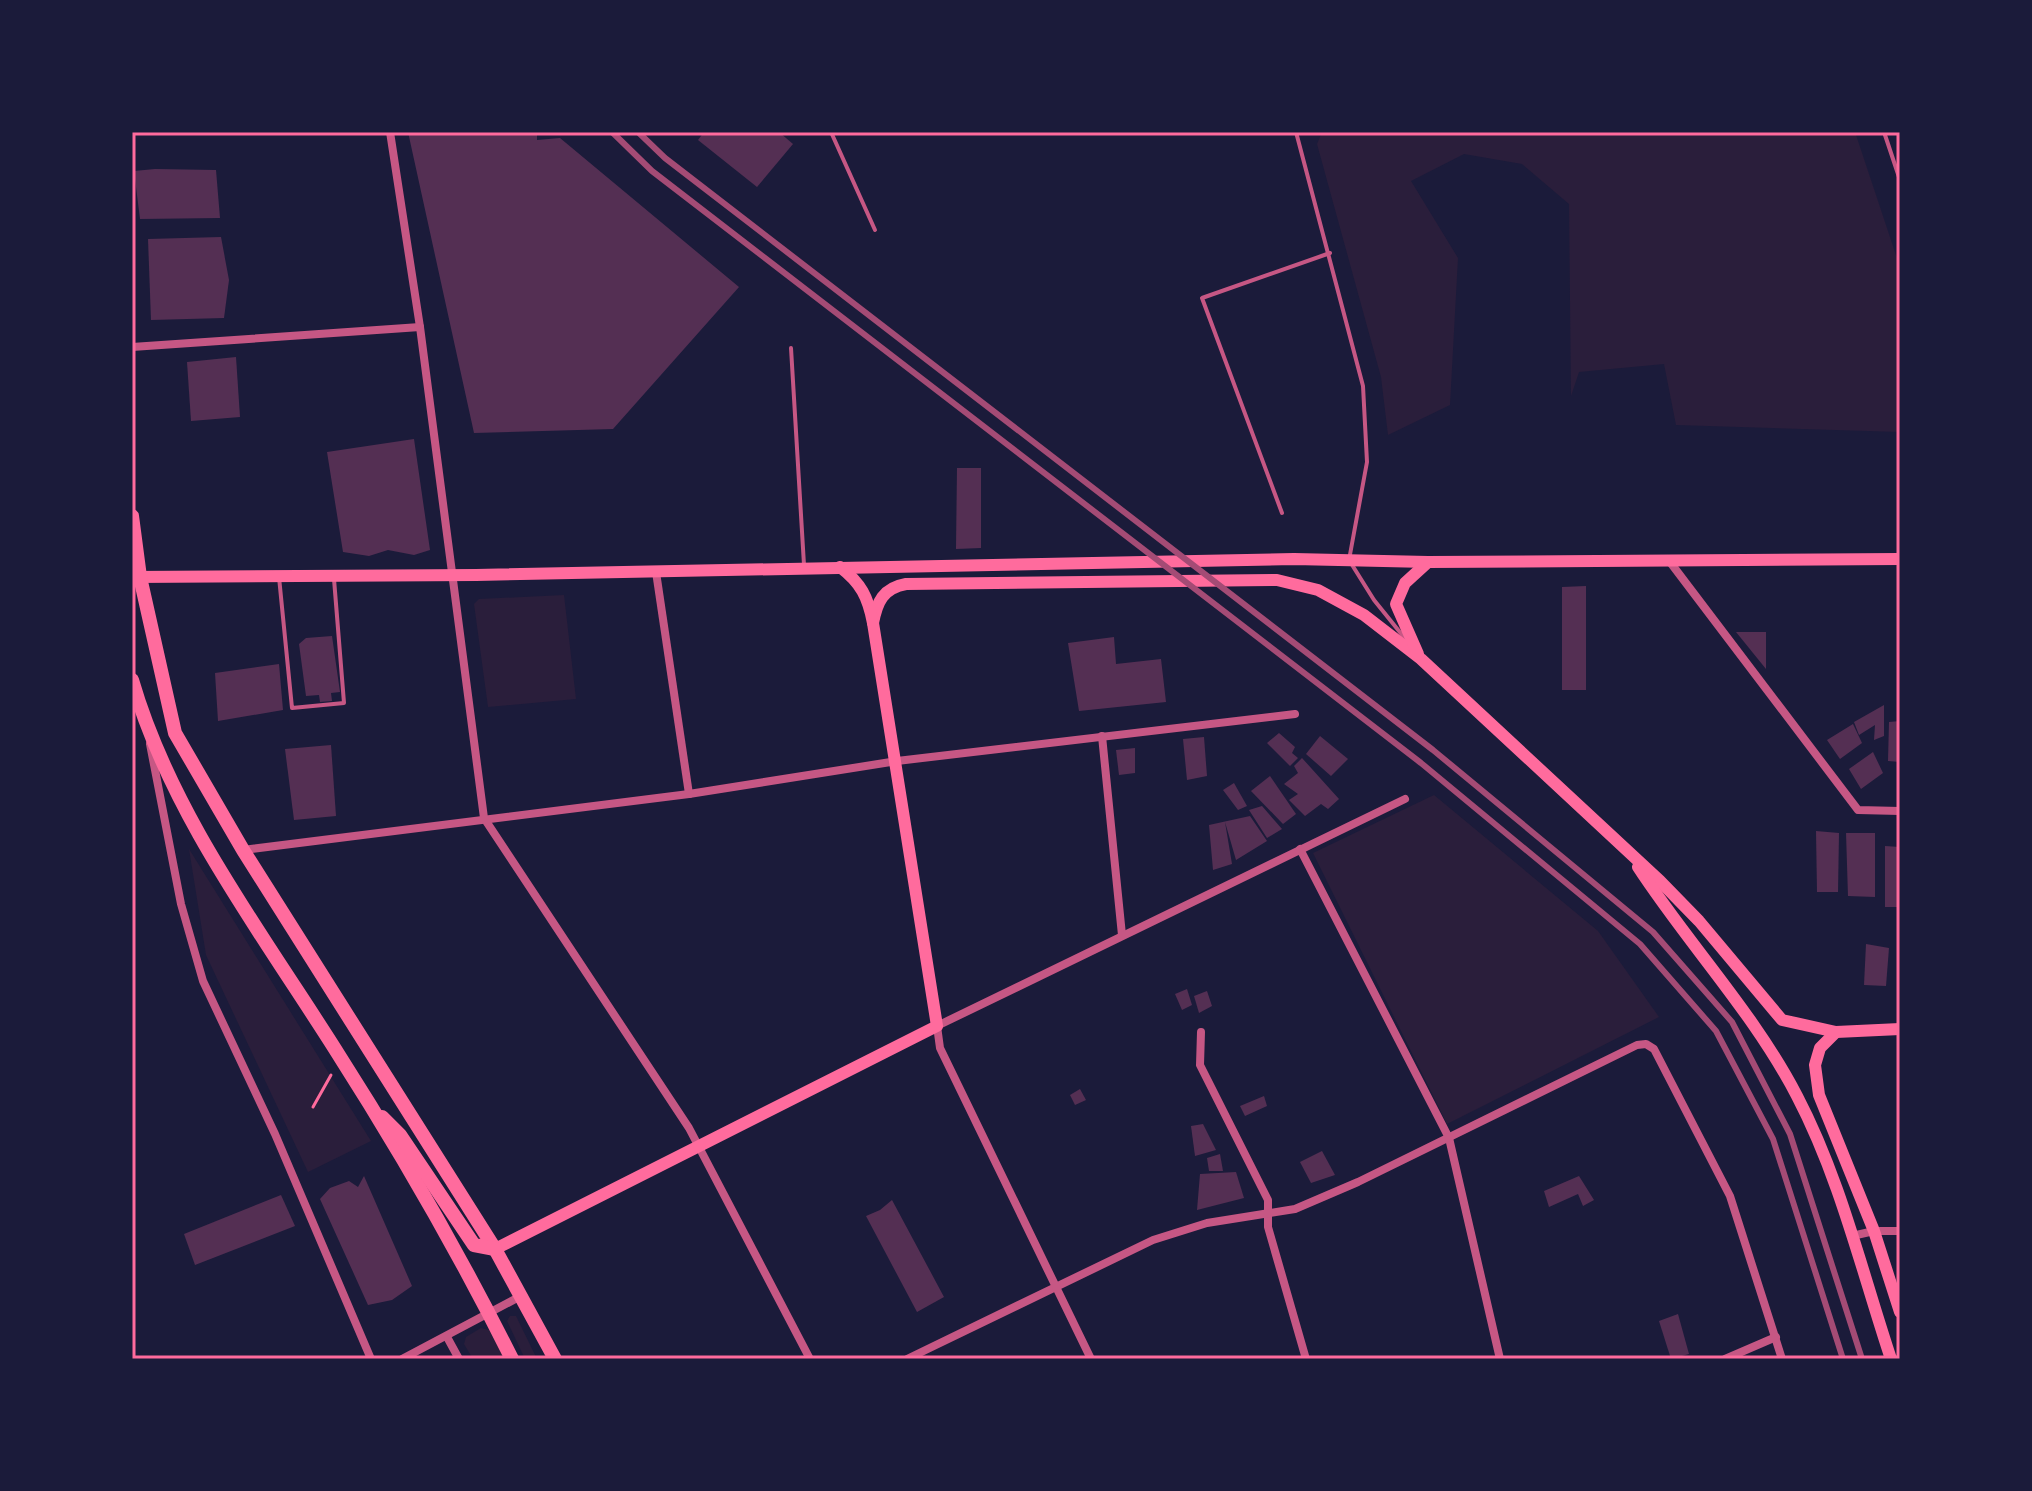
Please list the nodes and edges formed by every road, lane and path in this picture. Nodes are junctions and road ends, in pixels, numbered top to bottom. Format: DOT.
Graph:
graph roads {
  1 [pos="390,132"];
  2 [pos="831,132"];
  3 [pos="1299,132"];
  4 [pos="1884,132"];
  5 [pos="1900,180"];
  6 [pos="875,230"];
  7 [pos="1330,253"];
  8 [pos="420,327"];
  9 [pos="132,347"];
  10 [pos="791,348"];
  11 [pos="1282,513"];
  12 [pos="132,516"];
  13 [pos="1900,559"];
  14 [pos="1349,560"];
  15 [pos="1428,562"];
  16 [pos="1670,562"];
  17 [pos="804,567"];
  18 [pos="840,567"];
  19 [pos="656,572"];
  20 [pos="279,575"];
  21 [pos="334,576"];
  22 [pos="452,576"];
  23 [pos="136,577"];
  24 [pos="873,623"];
  25 [pos="1421,659"];
  26 [pos="132,680"];
  27 [pos="1295,714"];
  28 [pos="148,735"];
  29 [pos="1102,736"];
  30 [pos="897,761"];
  31 [pos="689,794"];
  32 [pos="1405,799"];
  33 [pos="1900,811"];
  34 [pos="484,818"];
  35 [pos="1300,849"];
  36 [pos="243,850"];
  37 [pos="1630,855"];
  38 [pos="1122,935"];
  39 [pos="937,1026"];
  40 [pos="1900,1029"];
  41 [pos="1201,1032"];
  42 [pos="1836,1032"];
  43 [pos="340,1057"];
  44 [pos="367,1103"];
  45 [pos="313,1107"];
  46 [pos="1449,1138"];
  47 [pos="699,1147"];
  48 [pos="1269,1214"];
  49 [pos="1874,1231"];
  50 [pos="1900,1231"];
  51 [pos="1852,1236"];
  52 [pos="495,1249"];
  53 [pos="1056,1286"];
  54 [pos="521,1296"];
  55 [pos="1900,1312"];
  56 [pos="490,1315"];
  57 [pos="447,1337"];
  58 [pos="1776,1337"];
  59 [pos="371,1359"];
  60 [pos="402,1359"];
  61 [pos="459,1359"];
  62 [pos="512,1359"];
  63 [pos="555,1359"];
  64 [pos="810,1359"];
  65 [pos="907,1359"];
  66 [pos="1091,1359"];
  67 [pos="1306,1359"];
  68 [pos="1500,1359"];
  69 [pos="1725,1359"];
  70 [pos="1782,1359"];
  71 [pos="1891,1359"];
  1 -- 8 [label="street"];
  2 -- 6 [label="lane"];
  3 -- 7 [label="lane"];
  4 -- 5 [label="lane"];
  7 -- 11 [label="lane"];
  7 -- 14 [label="lane"];
  8 -- 9 [label="street"];
  8 -- 22 [label="street"];
  10 -- 17 [label="lane"];
  12 -- 23 [label="main road"];
  13 -- 16 [label="main road"];
  14 -- 15 [label="main road"];
  14 -- 18 [label="main road"];
  14 -- 25 [label="lane"];
  15 -- 16 [label="main road"];
  15 -- 25 [label="main road"];
  16 -- 33 [label="street"];
  17 -- 18 [label="main road"];
  17 -- 19 [label="main road"];
  18 -- 24 [label="main road"];
  19 -- 22 [label="main road"];
  19 -- 31 [label="street"];
  20 -- 21 [label="main road"];
  20 -- 21 [label="lane"];
  20 -- 23 [label="main road"];
  21 -- 22 [label="main road"];
  22 -- 34 [label="street"];
  23 -- 36 [label="main road"];
  24 -- 25 [label="main road"];
  24 -- 30 [label="main road"];
  25 -- 37 [label="main road"];
  26 -- 28 [label="main road"];
  27 -- 29 [label="street"];
  28 -- 43 [label="main road"];
  28 -- 59 [label="street"];
  29 -- 30 [label="street"];
  29 -- 38 [label="street"];
  30 -- 31 [label="street"];
  30 -- 39 [label="main road"];
  31 -- 34 [label="street"];
  32 -- 35 [label="street"];
  34 -- 36 [label="street"];
  34 -- 47 [label="street"];
  35 -- 38 [label="street"];
  35 -- 46 [label="street"];
  36 -- 52 [label="main road"];
  37 -- 42 [label="main road"];
  37 -- 51 [label="main road"];
  38 -- 39 [label="street"];
  39 -- 47 [label="main road"];
  39 -- 53 [label="street"];
  40 -- 42 [label="main road"];
  41 -- 48 [label="street"];
  42 -- 49 [label="main road"];
  43 -- 44 [label="main road"];
  43 -- 45 [label="path"];
  44 -- 52 [label="main road"];
  44 -- 56 [label="main road"];
  46 -- 48 [label="street"];
  46 -- 58 [label="street"];
  46 -- 68 [label="street"];
  47 -- 52 [label="main road"];
  47 -- 64 [label="street"];
  48 -- 53 [label="street"];
  48 -- 67 [label="street"];
  49 -- 50 [label="street"];
  49 -- 51 [label="street"];
  49 -- 55 [label="main road"];
  51 -- 71 [label="main road"];
  52 -- 54 [label="main road"];
  53 -- 65 [label="street"];
  53 -- 66 [label="street"];
  54 -- 56 [label="street"];
  54 -- 63 [label="main road"];
  56 -- 57 [label="street"];
  56 -- 62 [label="main road"];
  57 -- 60 [label="street"];
  57 -- 61 [label="street"];
  58 -- 69 [label="street"];
  58 -- 70 [label="street"];
}
